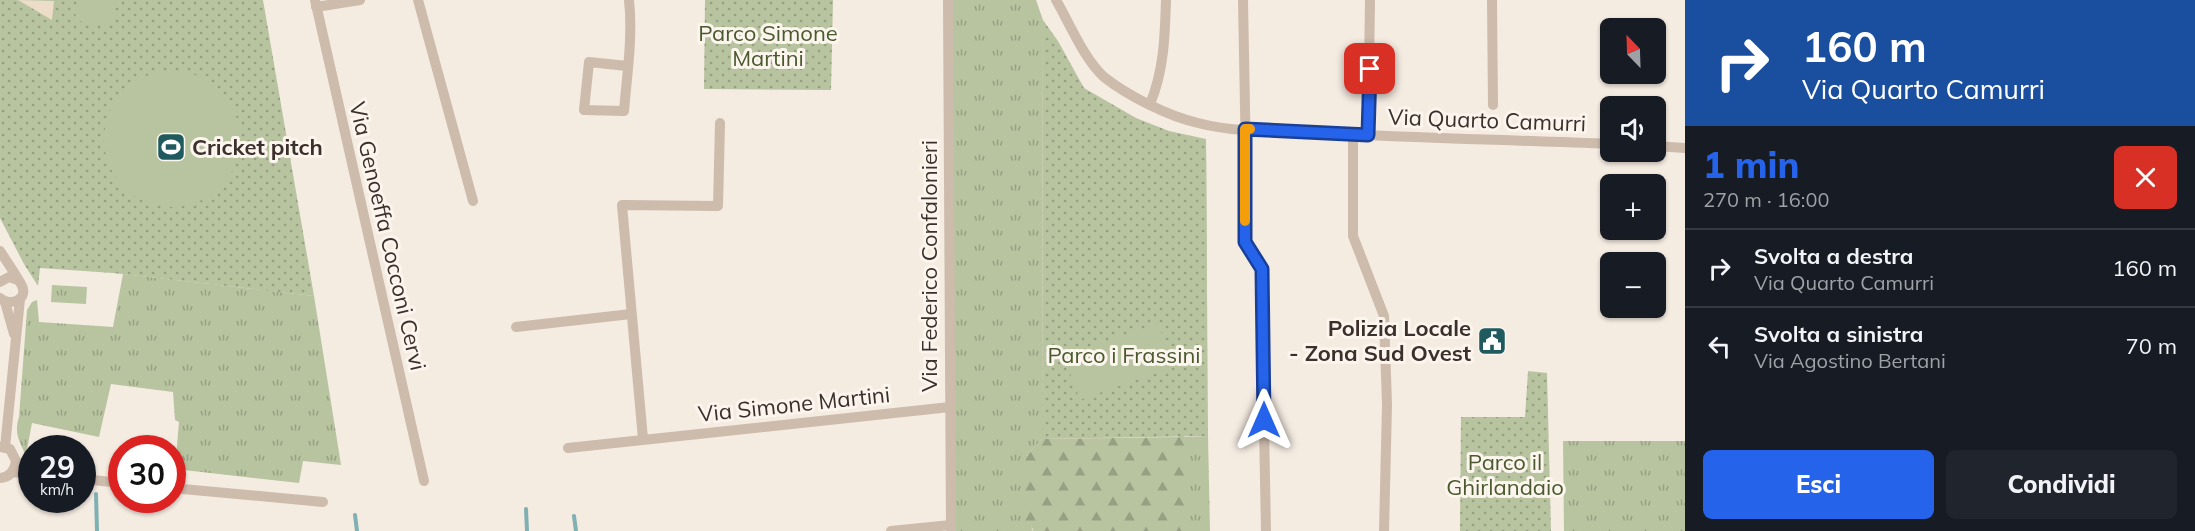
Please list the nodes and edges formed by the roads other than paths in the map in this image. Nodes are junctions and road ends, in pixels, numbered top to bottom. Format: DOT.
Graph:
graph roads {
  1 [pos="360,0"];
  2 [pos="418,0"];
  3 [pos="629,0"];
  4 [pos="948,0"];
  5 [pos="1056,0"];
  6 [pos="1166,0"];
  7 [pos="1243,0"];
  8 [pos="1370,0"];
  9 [pos="1492,0"];
  10 [pos="315,3"];
  11 [pos="627,66"];
  12 [pos="1150,104"];
  13 [pos="1493,105"];
  14 [pos="720,123"];
  15 [pos="1245,129"];
  16 [pos="1353,135"];
  17 [pos="1368,135"];
  18 [pos="1600,144"];
  19 [pos="1666,147"];
  20 [pos="1685,148"];
  21 [pos="473,201"];
  22 [pos="0,250"];
  23 [pos="18,279"];
  24 [pos="0,282"];
  25 [pos="20,299"];
  26 [pos="2,300"];
  27 [pos="631,314"];
  28 [pos="516,327"];
  29 [pos="15,346"];
  30 [pos="950,408"];
  31 [pos="643,439"];
  32 [pos="2,447"];
  33 [pos="568,448"];
  34 [pos="14,472"];
  35 [pos="18,472"];
  36 [pos="0,478"];
  37 [pos="424,481"];
  38 [pos="186,489"];
  39 [pos="323,502"];
  40 [pos="951,528"];
  41 [pos="891,531"];
  42 [pos="1266,531"];
  43 [pos="1384,531"];
  1 -- 10 [label="street"];
  2 -- 21 [label="street"];
  3 -- 11 [label="street"];
  4 -- 30 [label="street, Via Federico Confalonieri"];
  5 -- 12 [label="street, Via Quarto Camurri"];
  6 -- 12 [label="street"];
  7 -- 15 [label="street"];
  8 -- 17 [label="street"];
  9 -- 13 [label="street"];
  10 -- 37 [label="street, Via Genoeffa Cocconi Cervi"];
  11 -- 11 [label="street"];
  12 -- 15 [label="street, Via Quarto Camurri"];
  14 -- 27 [label="street"];
  15 -- 16 [label="street, Via Quarto Camurri"];
  15 -- 42 [label="street"];
  16 -- 17 [label="street, Via Quarto Camurri"];
  16 -- 43 [label="street"];
  17 -- 18 [label="street, Via Quarto Camurri"];
  19 -- 20 [label="street"];
  22 -- 23 [label="street"];
  23 -- 24 [label="street"];
  23 -- 25 [label="street"];
  25 -- 26 [label="street"];
  25 -- 29 [label="street"];
  26 -- 29 [label="street"];
  27 -- 28 [label="street"];
  27 -- 31 [label="street"];
  29 -- 32 [label="street"];
  30 -- 31 [label="street, Via Simone Martini"];
  30 -- 40 [label="street, Via Federico Confalonieri"];
  31 -- 33 [label="street, Via Simone Martini"];
  32 -- 34 [label="street"];
  34 -- 35 [label="street"];
  34 -- 36 [label="street"];
  38 -- 39 [label="street"];
  40 -- 41 [label="street"];
}
